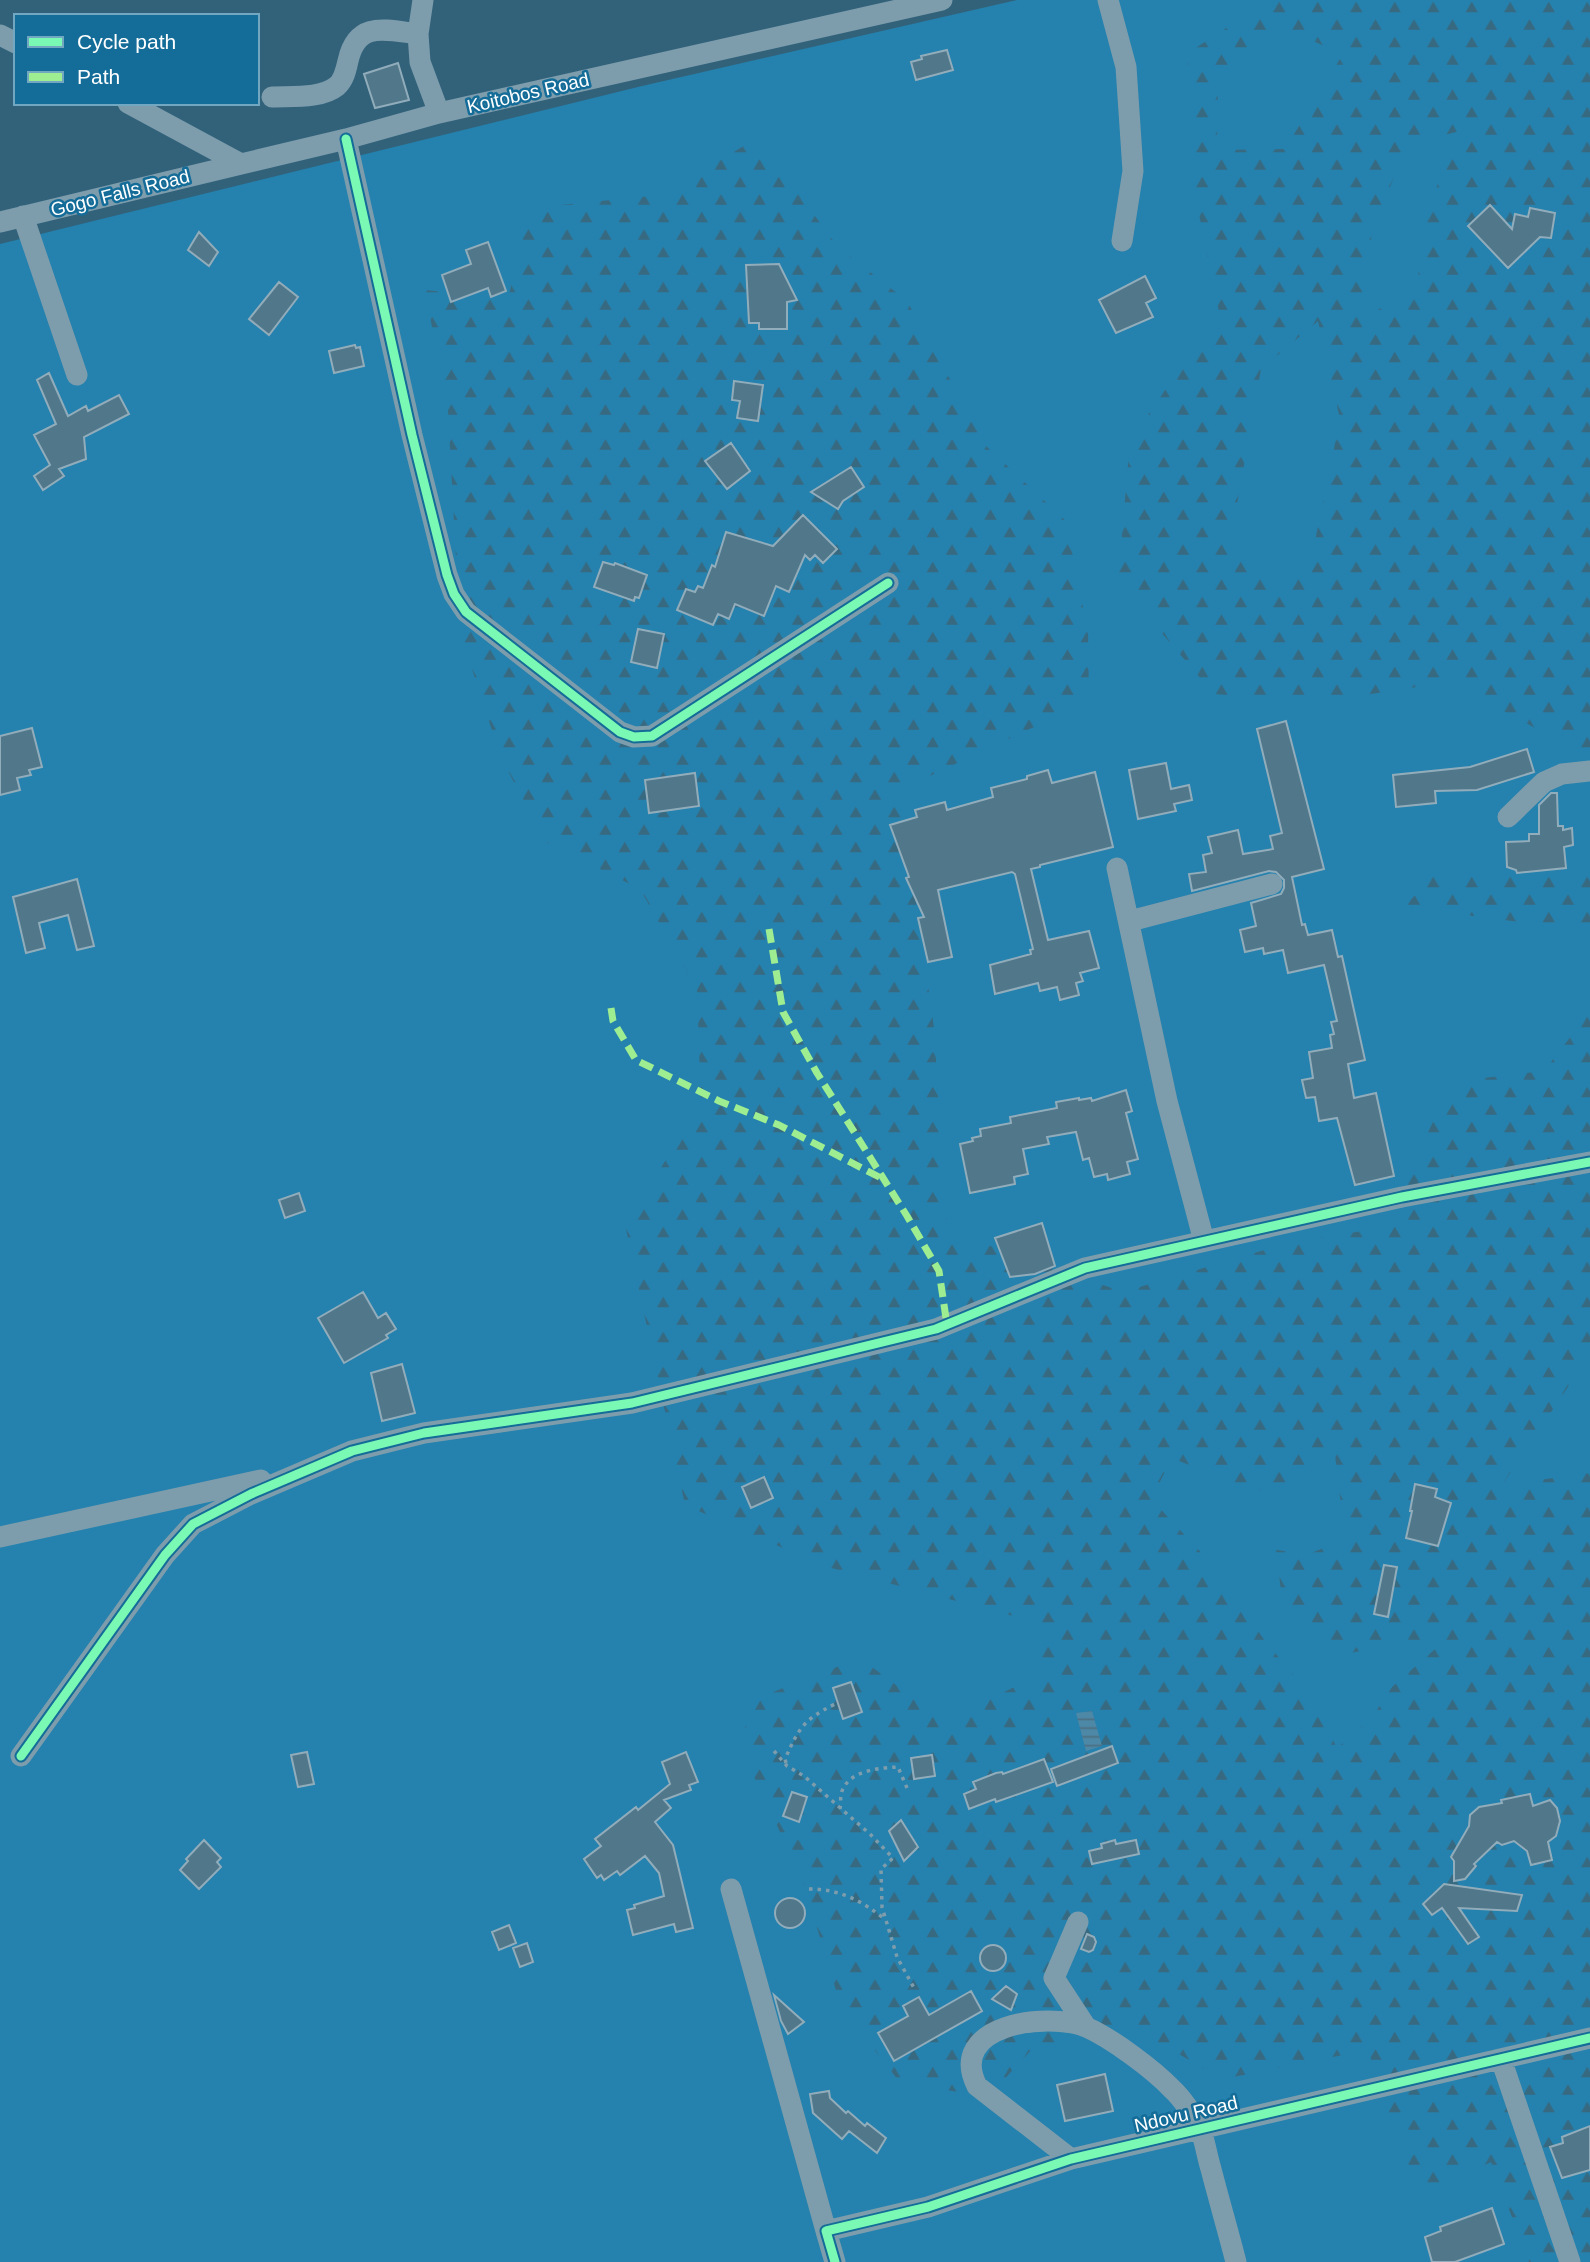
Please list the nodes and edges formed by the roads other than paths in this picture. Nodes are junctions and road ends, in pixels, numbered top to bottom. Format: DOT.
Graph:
graph roads {
  1 [pos="423,0"];
  2 [pos="942,0"];
  3 [pos="1108,0"];
  4 [pos="418,34"];
  5 [pos="272,97"];
  6 [pos="132,105"];
  7 [pos="439,113"];
  8 [pos="346,139"];
  9 [pos="241,164"];
  10 [pos="23,216"];
  11 [pos="0,222"];
  12 [pos="1122,241"];
  13 [pos="77,375"];
  14 [pos="888,583"];
  15 [pos="1590,771"];
  16 [pos="1508,817"];
  17 [pos="1117,868"];
  18 [pos="1272,884"];
  19 [pos="1130,921"];
  20 [pos="1590,1162"];
  21 [pos="1204,1241"];
  22 [pos="308,1469"];
  23 [pos="0,1537"];
  24 [pos="21,1756"];
  25 [pos="731,1889"];
  26 [pos="1078,1922"];
  27 [pos="1086,2027"];
  28 [pos="1590,2038"];
  29 [pos="1501,2059"];
  30 [pos="1200,2128"];
  31 [pos="1071,2159"];
  32 [pos="826,2231"];
  33 [pos="835,2262"];
  34 [pos="1236,2262"];
  35 [pos="1570,2262"];
  1 -- 4 [label="street"];
  2 -- 7 [label="street, Koitobos Road"];
  3 -- 12 [label="street"];
  4 -- 5 [label="street"];
  4 -- 7 [label="street"];
  6 -- 9 [label="street"];
  7 -- 8 [label="street, Koitobos Road"];
  8 -- 9 [label="street, Koitobos Road"];
  8 -- 14 [label="street"];
  9 -- 10 [label="street, Gogo Falls Road"];
  10 -- 11 [label="street, Gogo Falls Road"];
  10 -- 13 [label="street"];
  15 -- 16 [label="street"];
  17 -- 19 [label="street"];
  18 -- 19 [label="street"];
  19 -- 21 [label="street"];
  20 -- 21 [label="street"];
  21 -- 22 [label="street"];
  22 -- 23 [label="street"];
  22 -- 24 [label="street"];
  25 -- 32 [label="street"];
  26 -- 27 [label="street"];
  27 -- 30 [label="street"];
  27 -- 31 [label="street"];
  28 -- 29 [label="street, Ndovu Road"];
  29 -- 30 [label="street, Ndovu Road"];
  29 -- 35 [label="street"];
  30 -- 31 [label="street, Ndovu Road"];
  30 -- 34 [label="street"];
  31 -- 32 [label="street, Ndovu Road"];
  32 -- 33 [label="street"];
}
